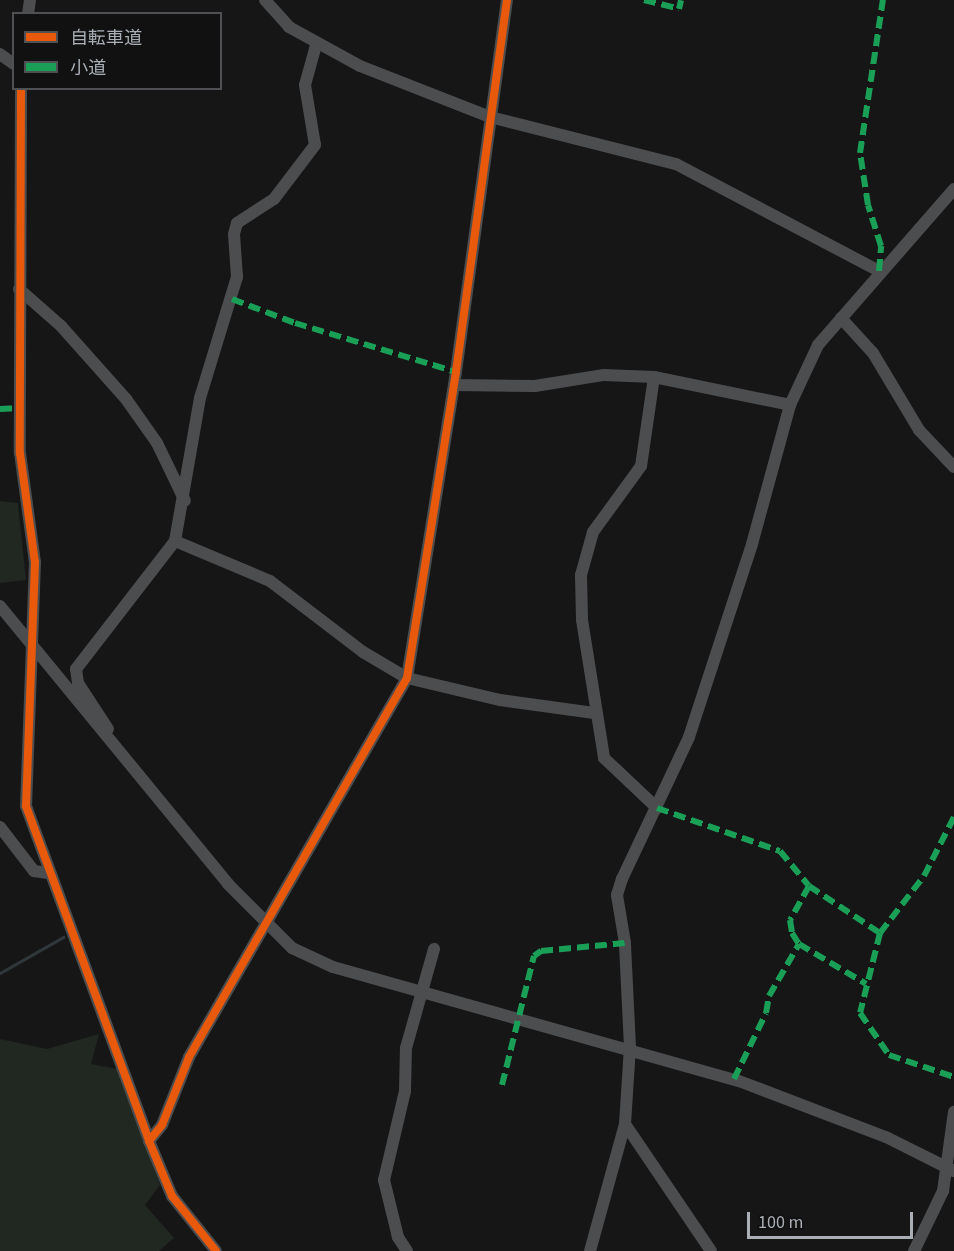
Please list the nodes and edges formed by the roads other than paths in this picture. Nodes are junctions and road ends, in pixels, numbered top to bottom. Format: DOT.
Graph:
graph roads {
  1 [pos="265,0"];
  2 [pos="507,0"];
  3 [pos="316,45"];
  4 [pos="21,90"];
  5 [pos="490,117"];
  6 [pos="954,189"];
  7 [pos="879,271"];
  8 [pos="19,289"];
  9 [pos="840,318"];
  10 [pos="654,377"];
  11 [pos="454,384"];
  12 [pos="790,405"];
  13 [pos="954,467"];
  14 [pos="185,501"];
  15 [pos="175,541"];
  16 [pos="0,606"];
  17 [pos="32,644"];
  18 [pos="406,678"];
  19 [pos="594,713"];
  20 [pos="115,746"];
  21 [pos="657,808"];
  22 [pos="0,827"];
  23 [pos="48,873"];
  24 [pos="265,925"];
  25 [pos="434,949"];
  26 [pos="423,992"];
  27 [pos="630,1047"];
  28 [pos="954,1113"];
  29 [pos="625,1124"];
  30 [pos="149,1141"];
  31 [pos="950,1168"];
  32 [pos="216,1251"];
  33 [pos="406,1251"];
  34 [pos="590,1251"];
  35 [pos="711,1251"];
  36 [pos="914,1251"];
  1 -- 3 [label="street"];
  2 -- 5 [label="street"];
  3 -- 5 [label="street"];
  3 -- 14 [label="street"];
  4 -- 8 [label="street"];
  5 -- 7 [label="street"];
  5 -- 11 [label="street"];
  6 -- 7 [label="street"];
  7 -- 9 [label="street"];
  8 -- 14 [label="street"];
  8 -- 17 [label="street"];
  9 -- 12 [label="street"];
  9 -- 13 [label="street"];
  10 -- 11 [label="street"];
  10 -- 12 [label="street"];
  10 -- 19 [label="street"];
  11 -- 18 [label="street"];
  12 -- 21 [label="street"];
  14 -- 15 [label="street"];
  15 -- 18 [label="street"];
  15 -- 20 [label="street"];
  16 -- 17 [label="street"];
  17 -- 20 [label="street"];
  17 -- 23 [label="street"];
  18 -- 19 [label="street"];
  18 -- 24 [label="street"];
  19 -- 21 [label="street"];
  20 -- 24 [label="street"];
  21 -- 27 [label="street"];
  22 -- 23 [label="street"];
  23 -- 30 [label="street"];
  24 -- 26 [label="street"];
  24 -- 30 [label="street"];
  25 -- 26 [label="street"];
  26 -- 27 [label="street"];
  26 -- 33 [label="street"];
  27 -- 29 [label="street"];
  27 -- 31 [label="street"];
  28 -- 31 [label="street"];
  29 -- 34 [label="street"];
  29 -- 35 [label="street"];
  30 -- 32 [label="street"];
  31 -- 36 [label="street"];
}
